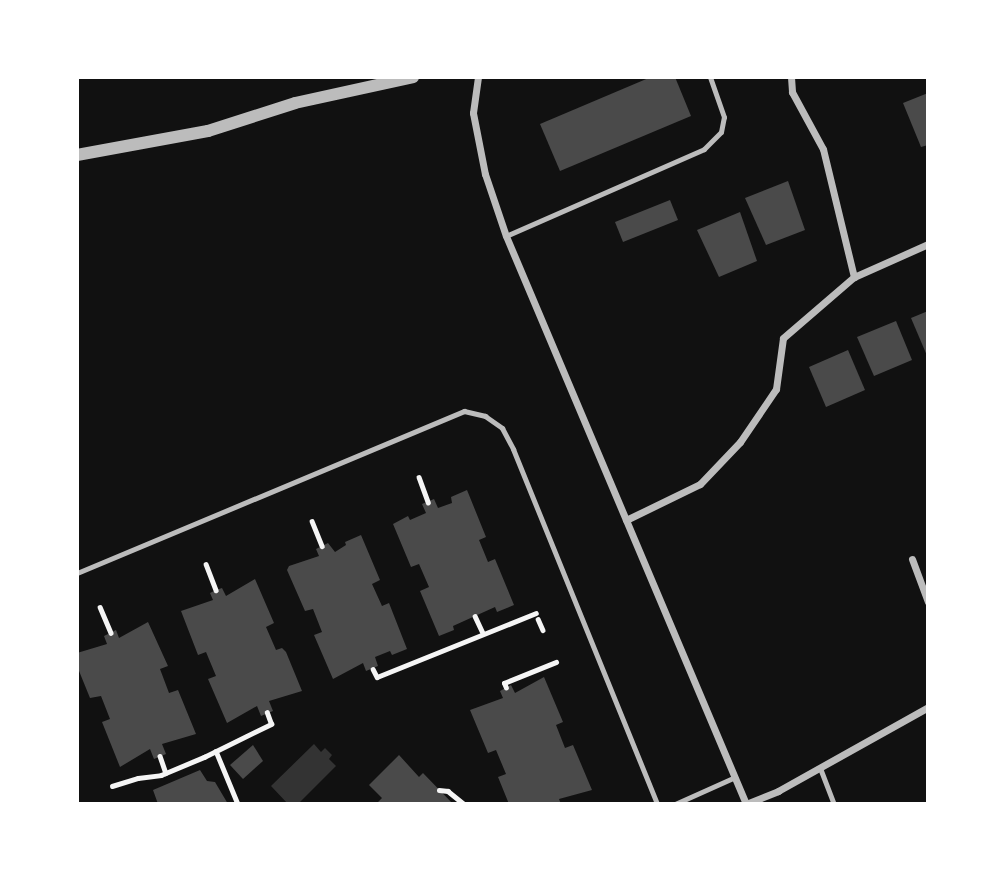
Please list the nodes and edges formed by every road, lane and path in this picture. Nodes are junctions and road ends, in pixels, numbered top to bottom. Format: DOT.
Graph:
graph roads {
  1 [pos="413,77"];
  2 [pos="478,77"];
  3 [pos="710,77"];
  4 [pos="791,77"];
  5 [pos="77,155"];
  6 [pos="506,236"];
  7 [pos="928,244"];
  8 [pos="854,277"];
  9 [pos="419,477"];
  10 [pos="428,502"];
  11 [pos="626,520"];
  12 [pos="312,521"];
  13 [pos="322,546"];
  14 [pos="912,559"];
  15 [pos="206,564"];
  16 [pos="77,573"];
  17 [pos="216,590"];
  18 [pos="928,602"];
  19 [pos="100,607"];
  20 [pos="536,613"];
  21 [pos="475,615"];
  22 [pos="538,619"];
  23 [pos="543,630"];
  24 [pos="111,633"];
  25 [pos="483,634"];
  26 [pos="556,662"];
  27 [pos="373,668"];
  28 [pos="506,688"];
  29 [pos="928,708"];
  30 [pos="267,713"];
  31 [pos="216,751"];
  32 [pos="160,756"];
  33 [pos="820,768"];
  34 [pos="166,773"];
  35 [pos="735,777"];
  36 [pos="112,786"];
  37 [pos="439,790"];
  38 [pos="237,804"];
  39 [pos="464,804"];
  40 [pos="657,804"];
  41 [pos="675,804"];
  42 [pos="746,804"];
  43 [pos="834,804"];
  1 -- 5 [label="street"];
  2 -- 6 [label="street"];
  3 -- 6 [label="lane"];
  4 -- 8 [label="street"];
  6 -- 11 [label="street"];
  7 -- 8 [label="street"];
  8 -- 11 [label="street"];
  9 -- 10 [label="path"];
  11 -- 35 [label="street"];
  12 -- 13 [label="path"];
  14 -- 18 [label="street"];
  15 -- 17 [label="path"];
  16 -- 40 [label="lane"];
  19 -- 24 [label="path"];
  20 -- 25 [label="path"];
  21 -- 25 [label="path"];
  22 -- 23 [label="path"];
  25 -- 27 [label="path"];
  26 -- 28 [label="path"];
  29 -- 33 [label="street"];
  30 -- 31 [label="path"];
  31 -- 34 [label="path"];
  31 -- 38 [label="path"];
  32 -- 34 [label="path"];
  33 -- 42 [label="street"];
  33 -- 43 [label="lane"];
  34 -- 36 [label="path"];
  35 -- 41 [label="lane"];
  35 -- 42 [label="street"];
  37 -- 39 [label="path"];
}
